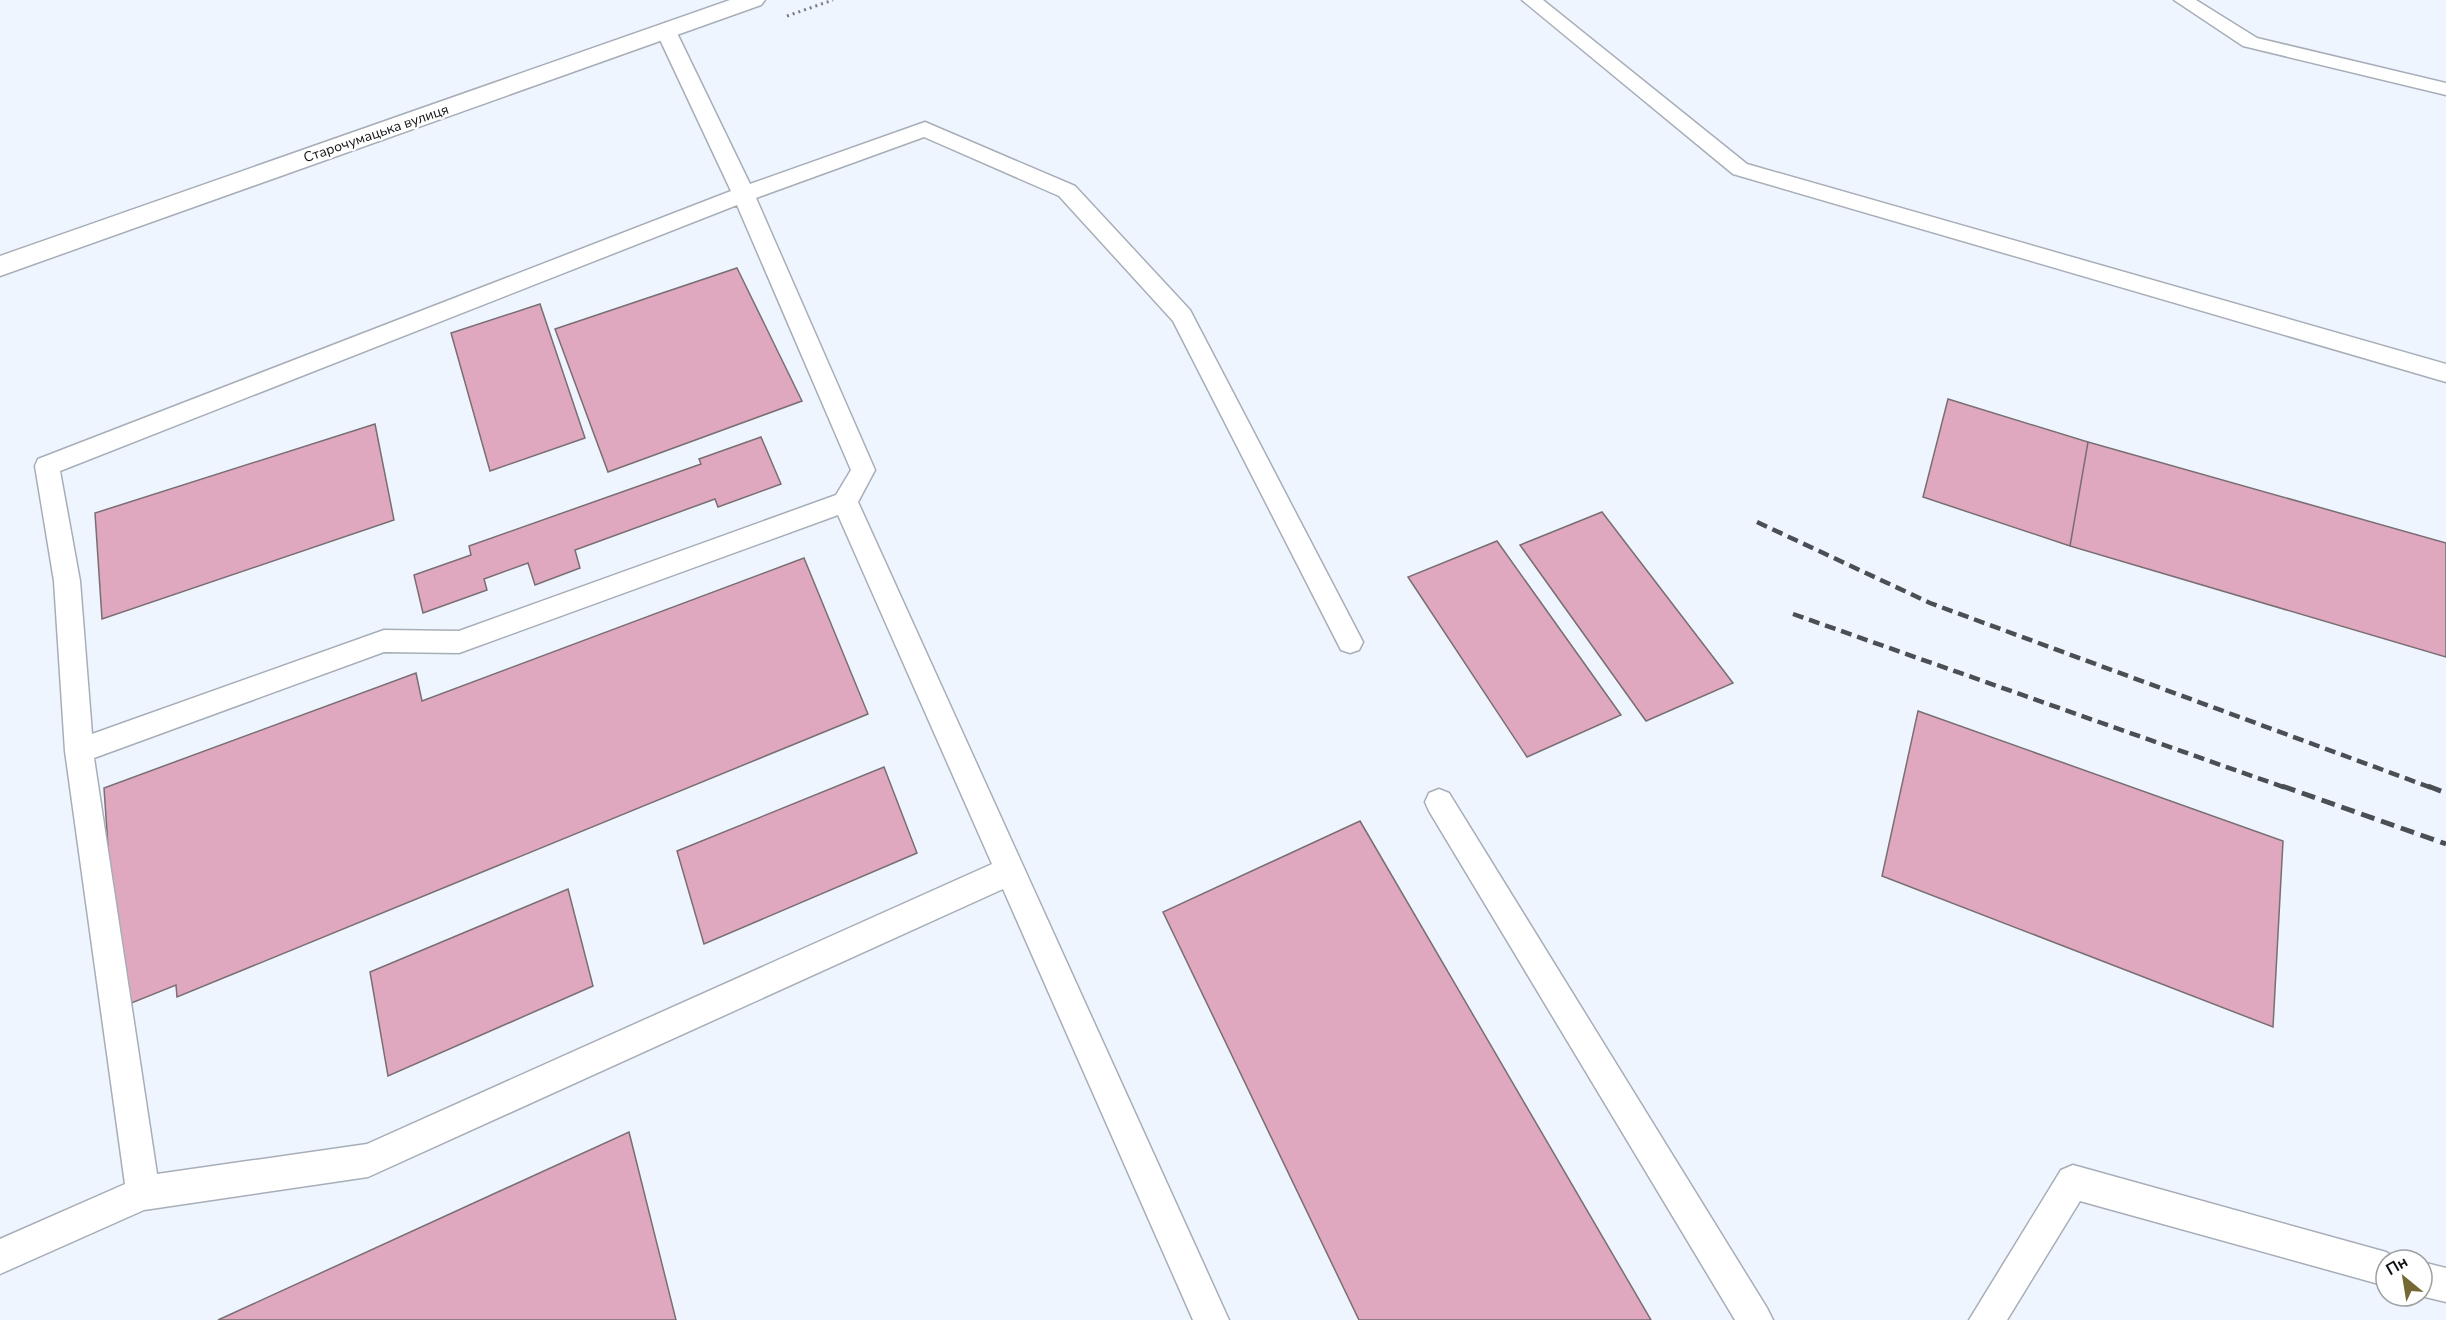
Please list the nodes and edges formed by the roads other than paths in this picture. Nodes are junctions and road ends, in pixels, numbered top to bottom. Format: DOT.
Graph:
graph roads {
  1 [pos="753,0"];
  2 [pos="1531,0"];
  3 [pos="2183,0"];
  4 [pos="665,29"];
  5 [pos="2446,89"];
  6 [pos="744,194"];
  7 [pos="0,266"];
  8 [pos="2446,373"];
  9 [pos="845,502"];
  10 [pos="1350,642"];
  11 [pos="79,751"];
  12 [pos="1439,802"];
  13 [pos="1010,871"];
  14 [pos="143,1193"];
  15 [pos="0,1257"];
  16 [pos="2374,1266"];
  17 [pos="1210,1320"];
  18 [pos="1755,1320"];
  19 [pos="1987,1320"];
  1 -- 4 [label="street, Старочумацька вулиця"];
  2 -- 8 [label="lane"];
  3 -- 5 [label="lane"];
  4 -- 6 [label="lane"];
  4 -- 7 [label="street, Старочумацька вулиця"];
  6 -- 9 [label="lane"];
  6 -- 10 [label="lane"];
  6 -- 11 [label="lane"];
  9 -- 11 [label="lane"];
  9 -- 13 [label="lane"];
  11 -- 14 [label="lane"];
  12 -- 18 [label="lane"];
  13 -- 14 [label="lane"];
  13 -- 17 [label="lane"];
  14 -- 15 [label="lane"];
  16 -- 19 [label="lane"];
}
